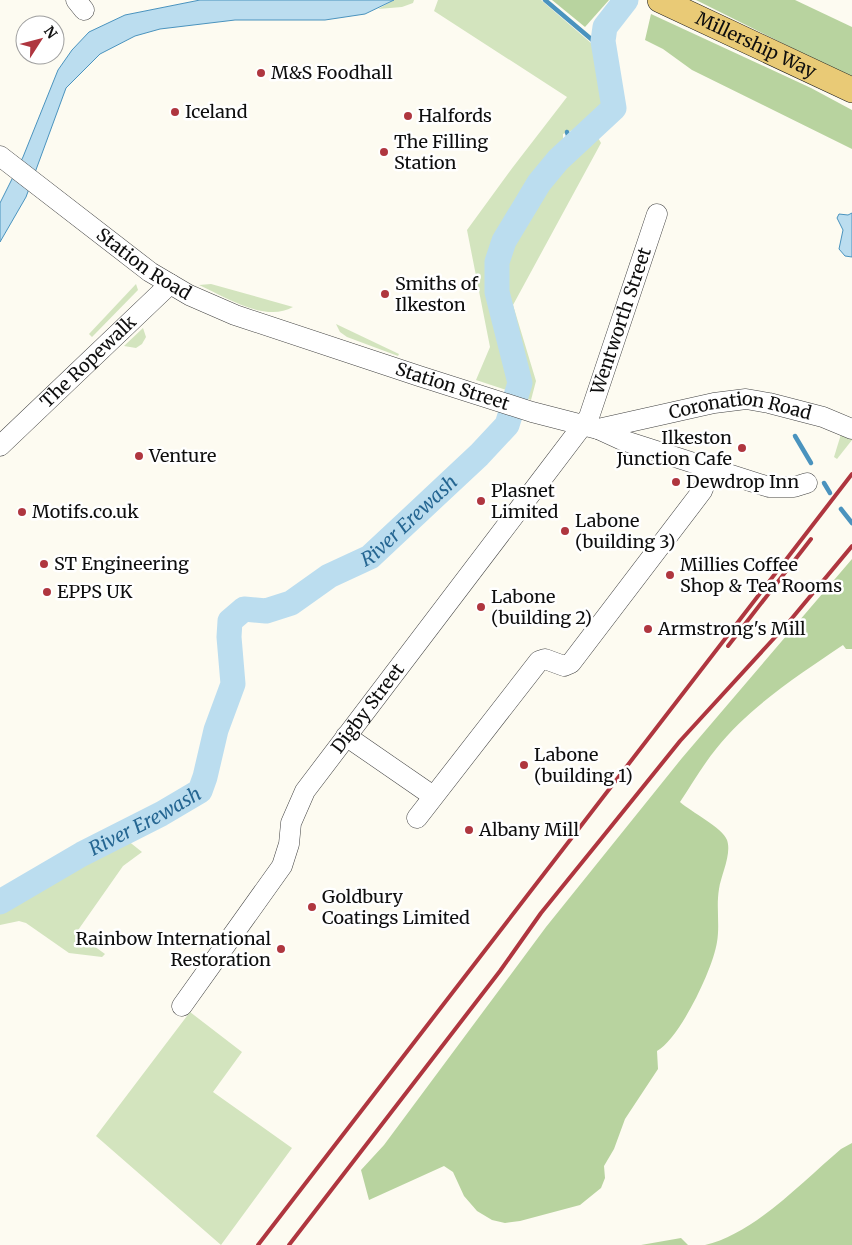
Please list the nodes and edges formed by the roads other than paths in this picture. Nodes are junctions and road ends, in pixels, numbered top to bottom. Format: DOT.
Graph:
graph roads {
  1 [pos="660,0"];
  2 [pos="852,90"];
  3 [pos="2,158"];
  4 [pos="658,214"];
  5 [pos="170,284"];
  6 [pos="306,339"];
  7 [pos="628,423"];
  8 [pos="591,428"];
  9 [pos="852,428"];
  10 [pos="2,439"];
  11 [pos="711,469"];
  12 [pos="807,482"];
  13 [pos="346,736"];
  14 [pos="432,796"];
  15 [pos="416,818"];
  16 [pos="182,1006"];
  1 -- 2 [label="main road, Millership Way"];
  3 -- 5 [label="street, Station Road"];
  4 -- 8 [label="street, Wentworth Street"];
  5 -- 6 [label="street, Station Road"];
  5 -- 10 [label="street, The Ropewalk"];
  6 -- 8 [label="street, Station Street"];
  7 -- 8 [label="street, Station Street"];
  7 -- 9 [label="street, Coronation Road"];
  8 -- 11 [label="street, Station Street"];
  8 -- 13 [label="street, Digby Street"];
  11 -- 12 [label="street, Station Street"];
  11 -- 14 [label="street"];
  13 -- 14 [label="street"];
  13 -- 16 [label="street, Digby Street"];
  14 -- 15 [label="street"];
}
